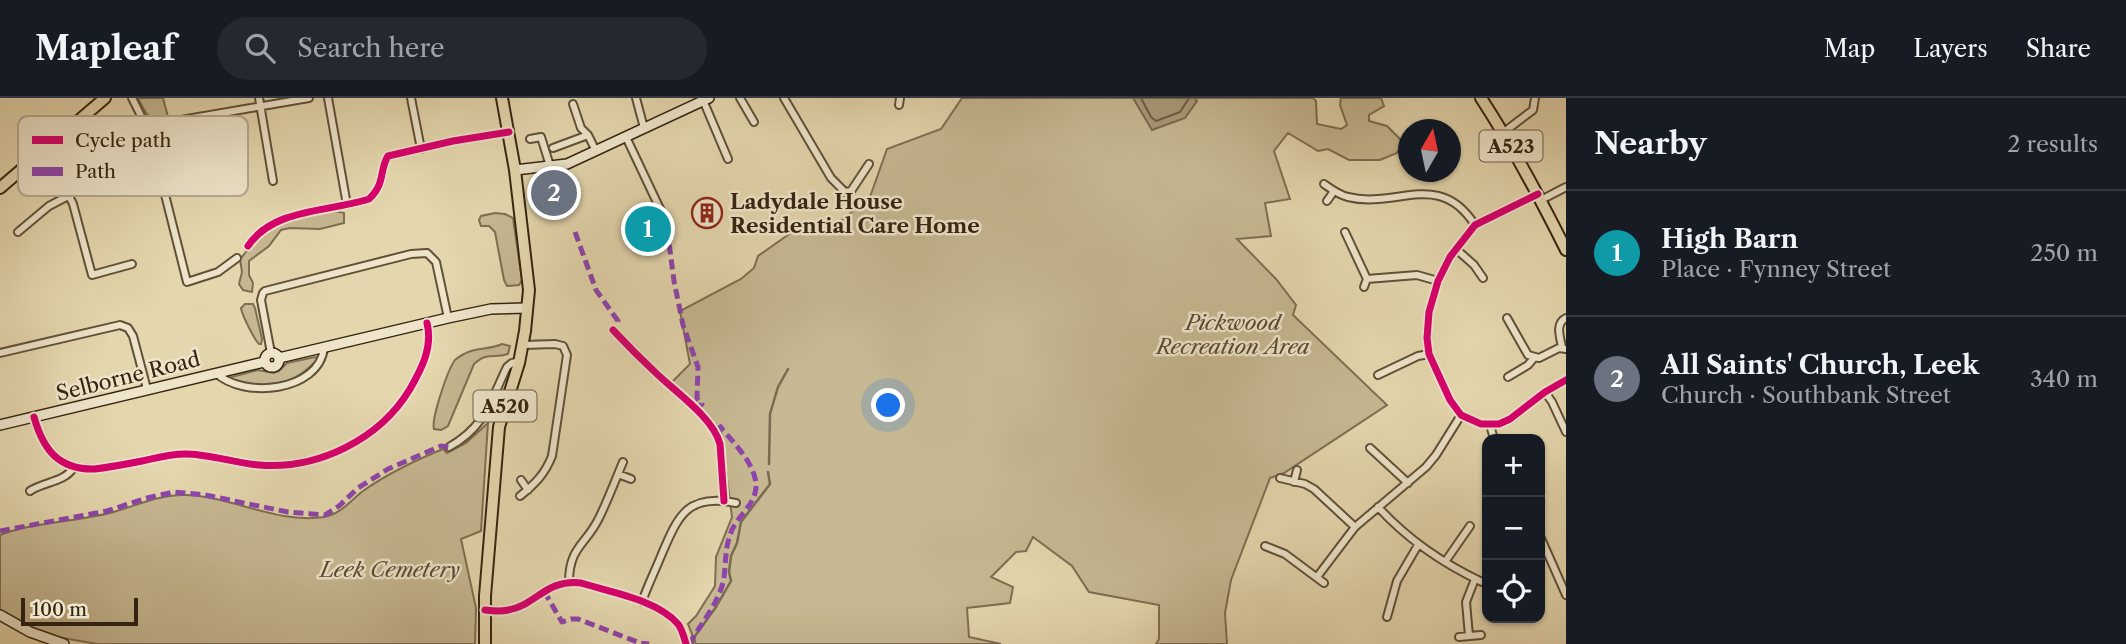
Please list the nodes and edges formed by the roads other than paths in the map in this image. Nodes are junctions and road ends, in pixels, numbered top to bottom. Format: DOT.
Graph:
graph roads {
  1 [pos="104,98"];
  2 [pos="132,98"];
  3 [pos="259,98"];
  4 [pos="309,98"];
  5 [pos="328,98"];
  6 [pos="411,98"];
  7 [pos="502,98"];
  8 [pos="636,98"];
  9 [pos="740,98"];
  10 [pos="784,98"];
  11 [pos="1481,98"];
  12 [pos="1535,98"];
  13 [pos="705,99"];
  14 [pos="573,104"];
  15 [pos="260,106"];
  16 [pos="84,116"];
  17 [pos="141,116"];
  18 [pos="203,116"];
  19 [pos="754,122"];
  20 [pos="644,128"];
  21 [pos="509,132"];
  22 [pos="1504,132"];
  23 [pos="588,135"];
  24 [pos="626,137"];
  25 [pos="530,139"];
  26 [pos="553,148"];
  27 [pos="421,149"];
  28 [pos="596,151"];
  29 [pos="727,159"];
  30 [pos="869,164"];
  31 [pos="550,166"];
  32 [pos="515,170"];
  33 [pos="18,173"];
  34 [pos="273,181"];
  35 [pos="1324,184"];
  36 [pos="1566,187"];
  37 [pos="0,188"];
  38 [pos="1334,191"];
  39 [pos="68,196"];
  40 [pos="70,196"];
  41 [pos="164,196"];
  42 [pos="1540,197"];
  43 [pos="1327,201"];
  44 [pos="347,205"];
  45 [pos="1475,225"];
  46 [pos="670,230"];
  47 [pos="18,232"];
  48 [pos="1349,236"];
  49 [pos="248,246"];
  50 [pos="1456,249"];
  51 [pos="1566,250"];
  52 [pos="237,258"];
  53 [pos="132,264"];
  54 [pos="1483,278"];
  55 [pos="1367,279"];
  56 [pos="1438,281"];
  57 [pos="1364,287"];
  58 [pos="527,308"];
  59 [pos="448,318"];
  60 [pos="1507,318"];
  61 [pos="1566,318"];
  62 [pos="1519,321"];
  63 [pos="427,323"];
  64 [pos="1511,326"];
  65 [pos="613,330"];
  66 [pos="523,345"];
  67 [pos="324,348"];
  68 [pos="1564,348"];
  69 [pos="0,353"];
  70 [pos="1429,354"];
  71 [pos="275,355"];
  72 [pos="1534,358"];
  73 [pos="520,361"];
  74 [pos="1386,371"];
  75 [pos="216,373"];
  76 [pos="1378,375"];
  77 [pos="1508,377"];
  78 [pos="1566,380"];
  79 [pos="1391,381"];
  80 [pos="147,389"];
  81 [pos="1545,392"];
  82 [pos="1461,415"];
  83 [pos="34,417"];
  84 [pos="0,425"];
  85 [pos="1490,425"];
  86 [pos="1566,432"];
  87 [pos="1493,434"];
  88 [pos="449,447"];
  89 [pos="1370,448"];
  90 [pos="1377,454"];
  91 [pos="1371,461"];
  92 [pos="623,462"];
  93 [pos="74,467"];
  94 [pos="1297,470"];
  95 [pos="618,474"];
  96 [pos="1280,478"];
  97 [pos="631,479"];
  98 [pos="521,480"];
  99 [pos="1294,482"];
  100 [pos="1408,483"];
  101 [pos="528,490"];
  102 [pos="30,491"];
  103 [pos="520,496"];
  104 [pos="724,501"];
  105 [pos="736,503"];
  106 [pos="1378,507"];
  107 [pos="1355,527"];
  108 [pos="1469,531"];
  109 [pos="1418,545"];
  110 [pos="1265,546"];
  111 [pos="1545,547"];
  112 [pos="1273,549"];
  113 [pos="1270,559"];
  114 [pos="1444,562"];
  115 [pos="1317,577"];
  116 [pos="569,582"];
  117 [pos="1324,583"];
  118 [pos="1566,595"];
  119 [pos="642,602"];
  120 [pos="1389,607"];
  121 [pos="1398,609"];
  122 [pos="485,610"];
  123 [pos="0,615"];
  124 [pos="1387,617"];
  125 [pos="1481,635"];
  126 [pos="1469,636"];
  127 [pos="1459,637"];
  128 [pos="64,644"];
  129 [pos="485,644"];
  130 [pos="686,644"];
  1 -- 16 [label="highway"];
  2 -- 17 [label="street"];
  3 -- 15 [label="street"];
  4 -- 15 [label="street"];
  5 -- 44 [label="street"];
  6 -- 27 [label="street"];
  7 -- 21 [label="highway, A520"];
  8 -- 20 [label="street"];
  9 -- 19 [label="street"];
  10 -- 30 [label="street"];
  11 -- 22 [label="highway, A523"];
  12 -- 22 [label="street"];
  13 -- 20 [label="street"];
  13 -- 29 [label="street"];
  14 -- 23 [label="street"];
  15 -- 18 [label="street"];
  15 -- 34 [label="street"];
  20 -- 24 [label="street"];
  21 -- 27 [label="street"];
  21 -- 32 [label="highway, A520"];
  22 -- 42 [label="highway, A523"];
  23 -- 26 [label="street"];
  23 -- 28 [label="street"];
  24 -- 28 [label="street"];
  24 -- 46 [label="street"];
  25 -- 31 [label="street"];
  27 -- 44 [label="street"];
  28 -- 31 [label="street"];
  31 -- 32 [label="street"];
  32 -- 58 [label="highway, A520"];
  33 -- 37 [label="highway"];
  35 -- 38 [label="street"];
  36 -- 42 [label="street"];
  38 -- 43 [label="street"];
  38 -- 45 [label="street"];
  39 -- 47 [label="street"];
  40 -- 53 [label="street"];
  41 -- 52 [label="street"];
  42 -- 45 [label="street"];
  42 -- 51 [label="highway, A523"];
  44 -- 49 [label="street"];
  45 -- 50 [label="street"];
  48 -- 55 [label="street"];
  50 -- 54 [label="street"];
  50 -- 56 [label="street"];
  55 -- 56 [label="street"];
  55 -- 57 [label="street"];
  56 -- 70 [label="street"];
  58 -- 59 [label="street"];
  58 -- 66 [label="highway, A520"];
  59 -- 63 [label="street"];
  59 -- 71 [label="street"];
  60 -- 64 [label="street"];
  61 -- 68 [label="street"];
  62 -- 64 [label="street"];
  63 -- 67 [label="street"];
  63 -- 93 [label="street"];
  64 -- 72 [label="street"];
  65 -- 104 [label="street"];
  66 -- 73 [label="highway, A520"];
  66 -- 101 [label="street"];
  67 -- 71 [label="street"];
  67 -- 75 [label="street"];
  68 -- 72 [label="street"];
  69 -- 80 [label="street"];
  70 -- 74 [label="street"];
  70 -- 82 [label="street"];
  71 -- 75 [label="street, Selborne Road"];
  72 -- 77 [label="street"];
  73 -- 88 [label="street"];
  73 -- 122 [label="highway, A520"];
  74 -- 76 [label="street"];
  74 -- 79 [label="street"];
  75 -- 80 [label="street, Selborne Road"];
  78 -- 81 [label="street"];
  80 -- 83 [label="street, Selborne Road"];
  81 -- 85 [label="street"];
  81 -- 86 [label="street"];
  82 -- 85 [label="street"];
  82 -- 100 [label="street"];
  83 -- 84 [label="street, Selborne Road"];
  83 -- 93 [label="street"];
  85 -- 87 [label="street"];
  89 -- 90 [label="street"];
  90 -- 91 [label="street"];
  90 -- 100 [label="street"];
  92 -- 95 [label="street"];
  93 -- 102 [label="street"];
  94 -- 99 [label="street"];
  95 -- 97 [label="street"];
  95 -- 116 [label="street"];
  96 -- 99 [label="street"];
  98 -- 101 [label="street"];
  99 -- 107 [label="street"];
  100 -- 106 [label="street"];
  101 -- 103 [label="street"];
  104 -- 105 [label="street"];
  104 -- 119 [label="street"];
  106 -- 107 [label="street"];
  106 -- 109 [label="street"];
  107 -- 115 [label="street"];
  108 -- 114 [label="street"];
  109 -- 114 [label="street"];
  109 -- 120 [label="street"];
  110 -- 112 [label="street"];
  111 -- 118 [label="street"];
  112 -- 113 [label="street"];
  112 -- 115 [label="street"];
  114 -- 126 [label="street"];
  115 -- 117 [label="street"];
  116 -- 119 [label="street"];
  116 -- 122 [label="street"];
  119 -- 130 [label="street"];
  120 -- 121 [label="street"];
  120 -- 124 [label="street"];
  122 -- 129 [label="highway, A520"];
  123 -- 128 [label="street"];
  125 -- 126 [label="street"];
  126 -- 127 [label="street"];
}
